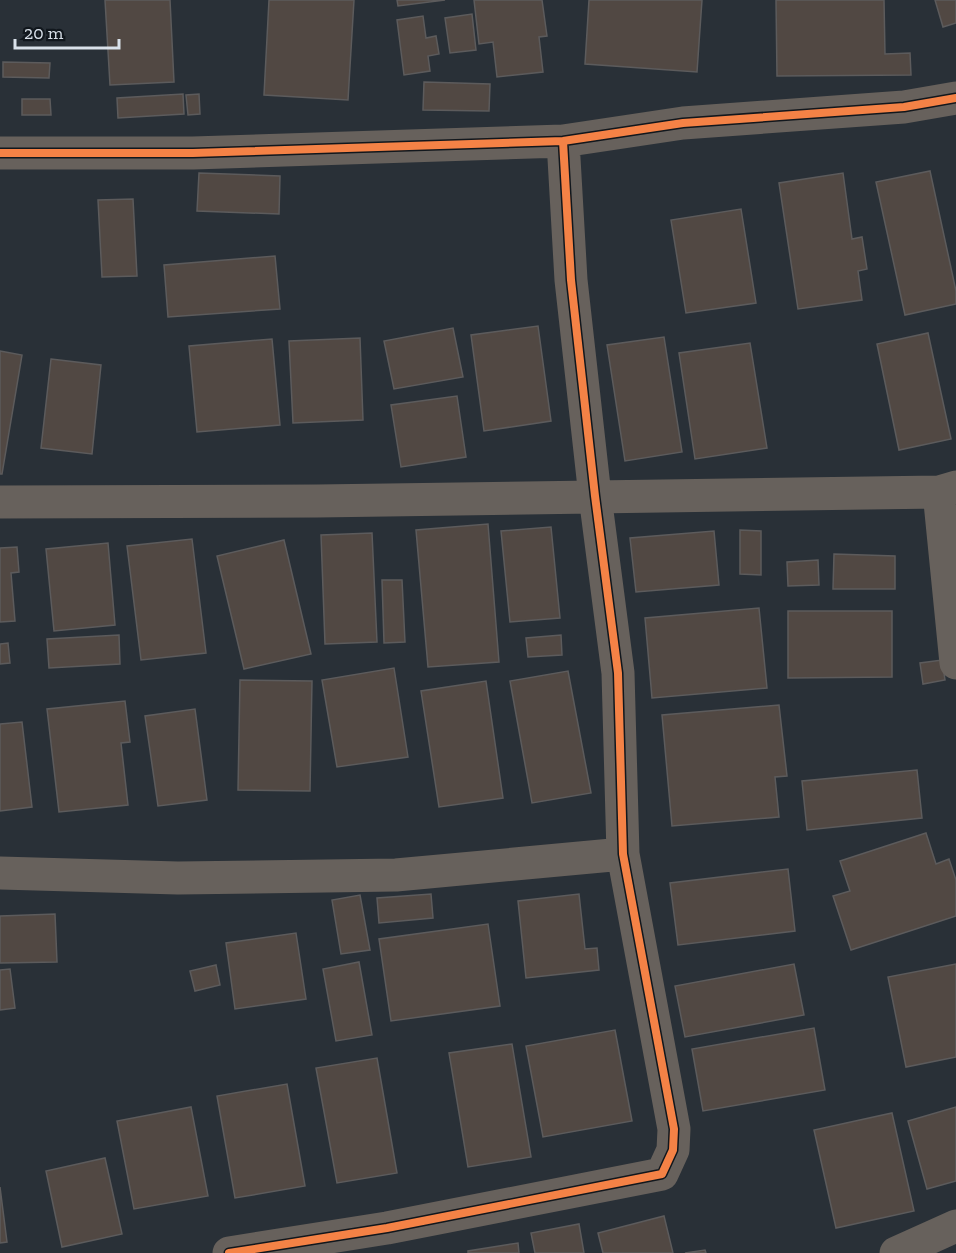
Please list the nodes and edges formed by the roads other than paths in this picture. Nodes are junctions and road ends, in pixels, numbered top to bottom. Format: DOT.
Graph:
graph roads {
  1 [pos="956,98"];
  2 [pos="563,141"];
  3 [pos="0,153"];
  4 [pos="947,490"];
  5 [pos="595,496"];
  6 [pos="0,502"];
  7 [pos="956,663"];
  8 [pos="623,854"];
  9 [pos="0,873"];
  10 [pos="956,1226"];
  11 [pos="229,1253"];
  12 [pos="896,1253"];
  1 -- 2 [label="street"];
  2 -- 3 [label="street"];
  2 -- 5 [label="street"];
  4 -- 5 [label="street"];
  4 -- 7 [label="street"];
  5 -- 6 [label="street"];
  5 -- 8 [label="street"];
  8 -- 9 [label="street"];
  8 -- 11 [label="street"];
  10 -- 12 [label="street"];
}
